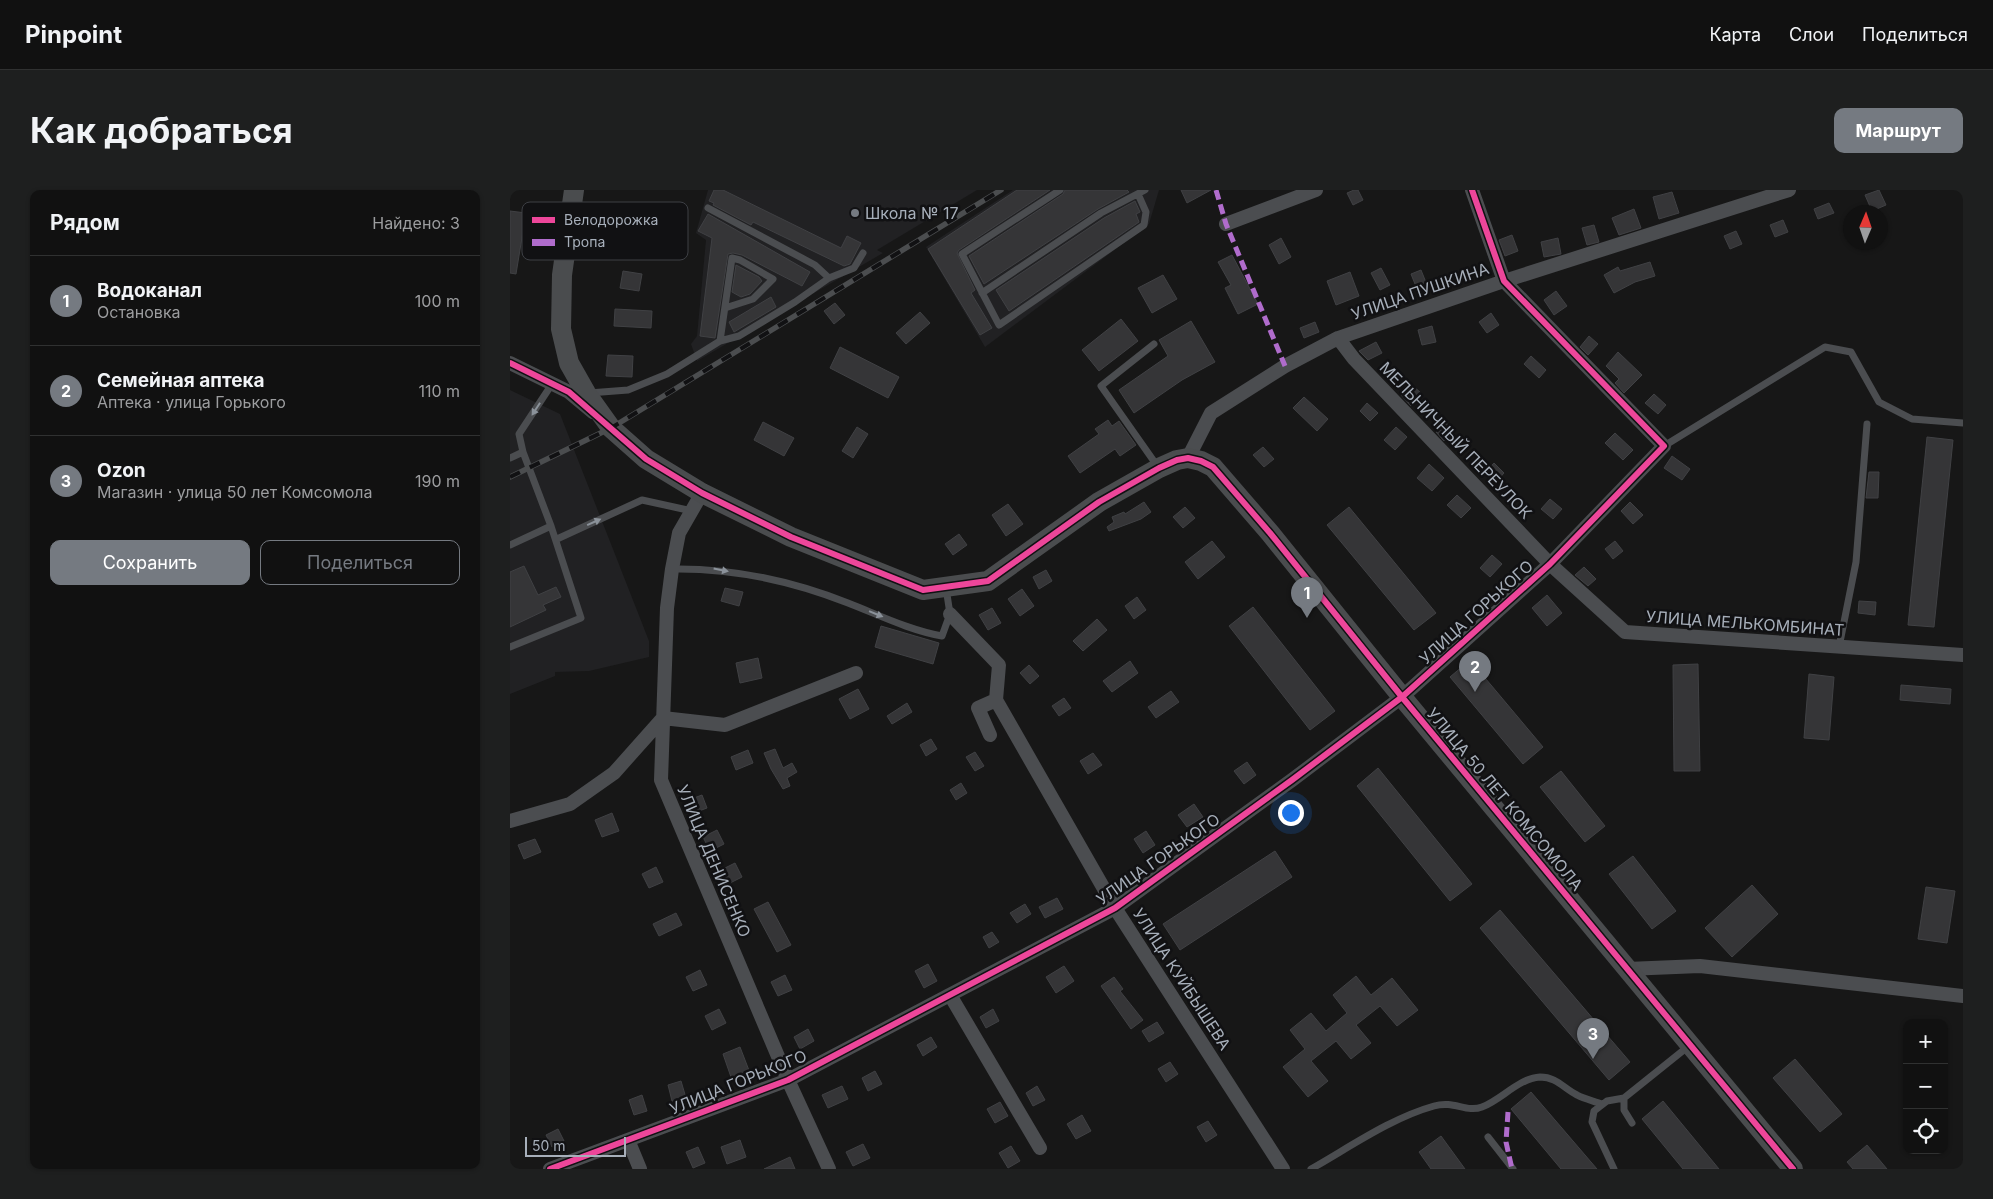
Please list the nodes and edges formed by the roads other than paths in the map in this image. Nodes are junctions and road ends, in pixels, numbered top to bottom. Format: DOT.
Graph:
graph roads {
  1 [pos="1060,190"];
  2 [pos="1316,190"];
  3 [pos="1472,190"];
  4 [pos="1789,190"];
  5 [pos="1142,192"];
  6 [pos="708,208"];
  7 [pos="1226,224"];
  8 [pos="863,253"];
  9 [pos="564,260"];
  10 [pos="829,278"];
  11 [pos="1504,281"];
  12 [pos="982,293"];
  13 [pos="725,308"];
  14 [pos="1338,338"];
  15 [pos="720,341"];
  16 [pos="1154,344"];
  17 [pos="510,363"];
  18 [pos="552,384"];
  19 [pos="586,394"];
  20 [pos="1963,423"];
  21 [pos="1867,424"];
  22 [pos="611,428"];
  23 [pos="1664,446"];
  24 [pos="522,452"];
  25 [pos="510,458"];
  26 [pos="1188,458"];
  27 [pos="1158,468"];
  28 [pos="702,493"];
  29 [pos="692,511"];
  30 [pos="551,526"];
  31 [pos="557,538"];
  32 [pos="510,545"];
  33 [pos="1550,564"];
  34 [pos="672,569"];
  35 [pos="946,586"];
  36 [pos="950,614"];
  37 [pos="510,647"];
  38 [pos="1838,647"];
  39 [pos="1963,655"];
  40 [pos="856,673"];
  41 [pos="1402,697"];
  42 [pos="996,700"];
  43 [pos="663,718"];
  44 [pos="990,735"];
  45 [pos="510,821"];
  46 [pos="1115,908"];
  47 [pos="1626,969"];
  48 [pos="950,995"];
  49 [pos="1963,996"];
  50 [pos="1691,1044"];
  51 [pos="788,1080"];
  52 [pos="1624,1098"];
  53 [pos="1602,1104"];
  54 [pos="1632,1123"];
  55 [pos="1488,1136"];
  56 [pos="628,1140"];
  57 [pos="1040,1148"];
  58 [pos="550,1169"];
  59 [pos="640,1169"];
  60 [pos="829,1169"];
  61 [pos="1283,1169"];
  62 [pos="1311,1169"];
  63 [pos="1513,1169"];
  64 [pos="1614,1169"];
  65 [pos="1793,1169"];
  1 -- 12 [label="lane"];
  2 -- 7 [label="street"];
  3 -- 11 [label="street"];
  4 -- 11 [label="street, УЛИЦА ПУШКИНА"];
  5 -- 12 [label="lane"];
  5 -- 12 [label="lane"];
  6 -- 10 [label="lane"];
  8 -- 10 [label="lane"];
  9 -- 19 [label="street"];
  10 -- 15 [label="lane"];
  11 -- 14 [label="street, УЛИЦА ПУШКИНА"];
  11 -- 23 [label="street"];
  13 -- 13 [label="lane"];
  13 -- 15 [label="lane"];
  14 -- 26 [label="street, УЛИЦА ПУШКИНА"];
  14 -- 33 [label="street, МЕЛЬНИЧНЫЙ ПЕРЕУЛОК"];
  15 -- 19 [label="lane"];
  16 -- 27 [label="lane"];
  17 -- 18 [label="street"];
  18 -- 22 [label="street"];
  18 -- 24 [label="lane, one-way"];
  19 -- 22 [label="street"];
  20 -- 23 [label="lane"];
  21 -- 38 [label="lane"];
  22 -- 28 [label="street"];
  23 -- 33 [label="street, УЛИЦА ГОРЬКОГО"];
  24 -- 25 [label="lane"];
  24 -- 30 [label="lane"];
  26 -- 27 [label="street"];
  26 -- 41 [label="street, УЛИЦА 50 ЛЕТ КОМСОМОЛА"];
  27 -- 35 [label="street"];
  28 -- 29 [label="street, УЛИЦА ДЕНИСЕНКО"];
  28 -- 35 [label="street"];
  31 -- 29 [label="lane, one-way"];
  29 -- 34 [label="street, УЛИЦА ДЕНИСЕНКО"];
  30 -- 31 [label="lane"];
  30 -- 32 [label="lane"];
  31 -- 37 [label="lane"];
  33 -- 38 [label="street, УЛИЦА МЕЛЬКОМБИНАТ"];
  33 -- 41 [label="street, УЛИЦА ГОРЬКОГО"];
  34 -- 36 [label="lane, one-way"];
  34 -- 43 [label="street, УЛИЦА ДЕНИСЕНКО"];
  35 -- 36 [label="lane"];
  36 -- 42 [label="street"];
  38 -- 39 [label="street, УЛИЦА МЕЛЬКОМБИНАТ"];
  40 -- 43 [label="street"];
  41 -- 46 [label="street, УЛИЦА ГОРЬКОГО"];
  41 -- 47 [label="street, УЛИЦА 50 ЛЕТ КОМСОМОЛА"];
  42 -- 44 [label="street"];
  42 -- 46 [label="street, УЛИЦА КУЙБЫШЕВА"];
  43 -- 45 [label="street"];
  43 -- 51 [label="street, УЛИЦА ДЕНИСЕНКО"];
  46 -- 48 [label="street, УЛИЦА ГОРЬКОГО"];
  46 -- 61 [label="street, УЛИЦА КУЙБЫШЕВА"];
  47 -- 49 [label="street"];
  47 -- 50 [label="street, УЛИЦА 50 ЛЕТ КОМСОМОЛА"];
  48 -- 51 [label="street, УЛИЦА ГОРЬКОГО"];
  48 -- 57 [label="street"];
  50 -- 52 [label="lane"];
  50 -- 65 [label="street, УЛИЦА 50 ЛЕТ КОМСОМОЛА"];
  51 -- 56 [label="street, УЛИЦА ГОРЬКОГО"];
  51 -- 60 [label="street, УЛИЦА ДЕНИСЕНКО"];
  52 -- 53 [label="lane"];
  52 -- 54 [label="lane"];
  53 -- 62 [label="lane"];
  53 -- 64 [label="lane"];
  55 -- 63 [label="lane"];
  56 -- 58 [label="street, УЛИЦА ГОРЬКОГО"];
  56 -- 59 [label="street"];
}
